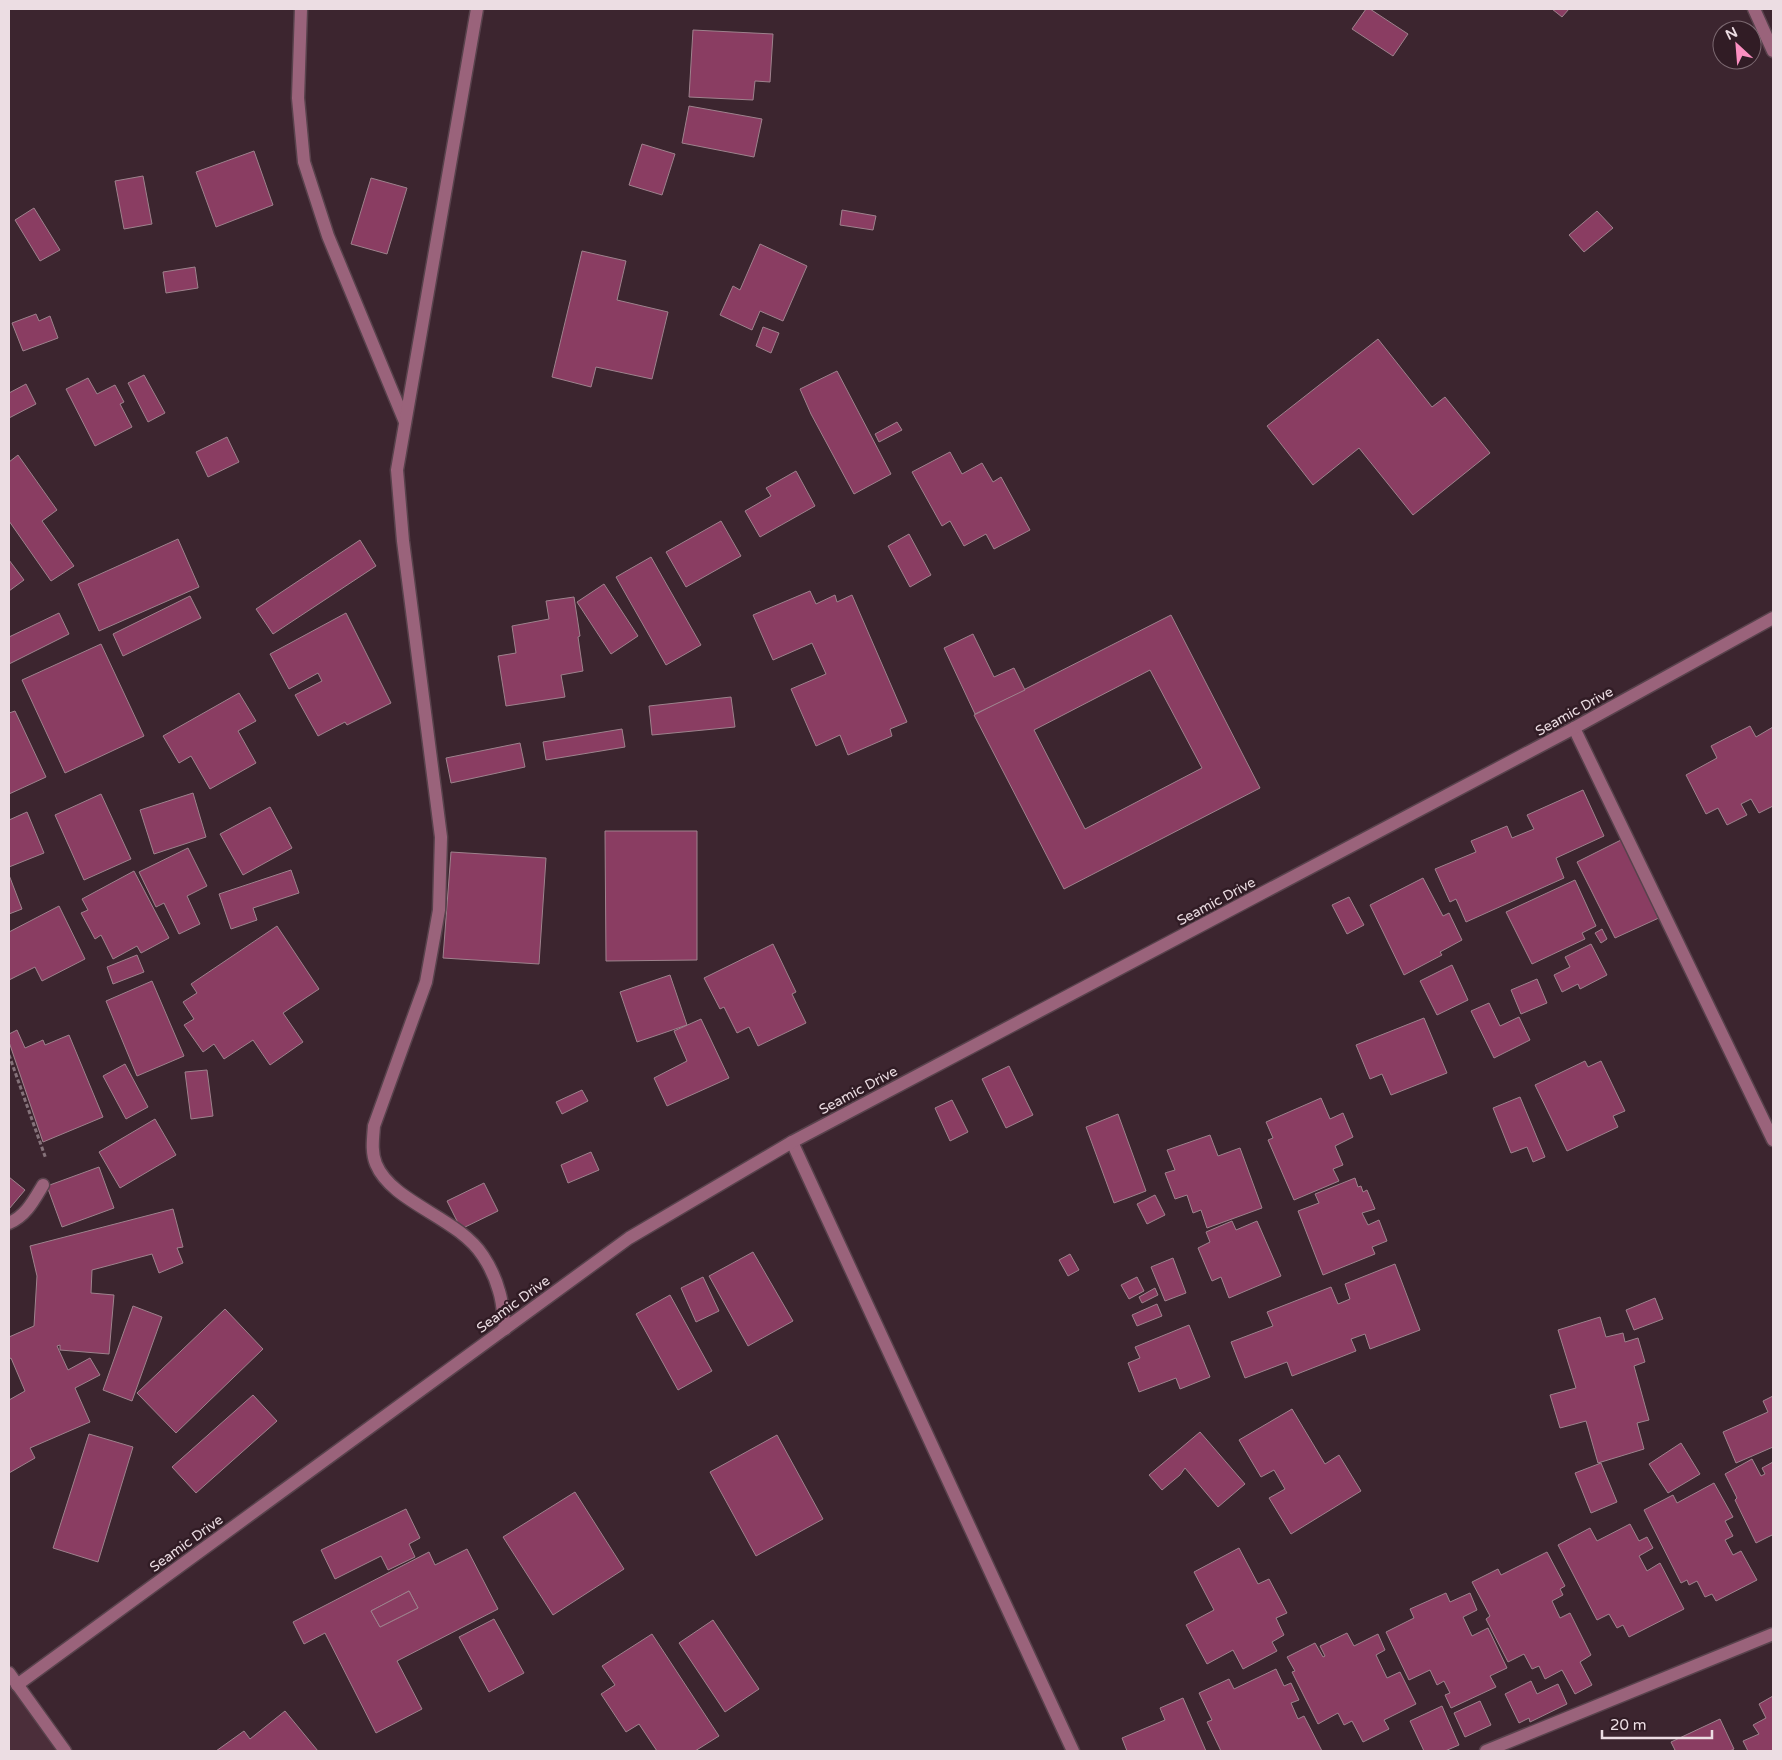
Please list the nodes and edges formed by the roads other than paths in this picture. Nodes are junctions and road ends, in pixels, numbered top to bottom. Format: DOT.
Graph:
graph roads {
  1 [pos="301,9"];
  2 [pos="477,9"];
  3 [pos="1754,9"];
  4 [pos="1773,51"];
  5 [pos="405,422"];
  6 [pos="1773,618"];
  7 [pos="1574,728"];
  8 [pos="1773,1140"];
  9 [pos="792,1142"];
  10 [pos="42,1184"];
  11 [pos="9,1223"];
  12 [pos="505,1329"];
  13 [pos="1773,1634"];
  14 [pos="9,1673"];
  15 [pos="17,1685"];
  16 [pos="65,1751"];
  17 [pos="1073,1751"];
  18 [pos="1486,1751"];
  1 -- 5 [label="street"];
  2 -- 5 [label="street"];
  3 -- 4 [label="street"];
  5 -- 12 [label="street"];
  6 -- 7 [label="street, Seamic Drive"];
  7 -- 8 [label="street"];
  7 -- 9 [label="street, Seamic Drive"];
  9 -- 12 [label="street, Seamic Drive"];
  9 -- 17 [label="street"];
  10 -- 11 [label="street"];
  12 -- 15 [label="street, Seamic Drive"];
  13 -- 18 [label="street"];
  14 -- 15 [label="street"];
  15 -- 16 [label="street"];
}
